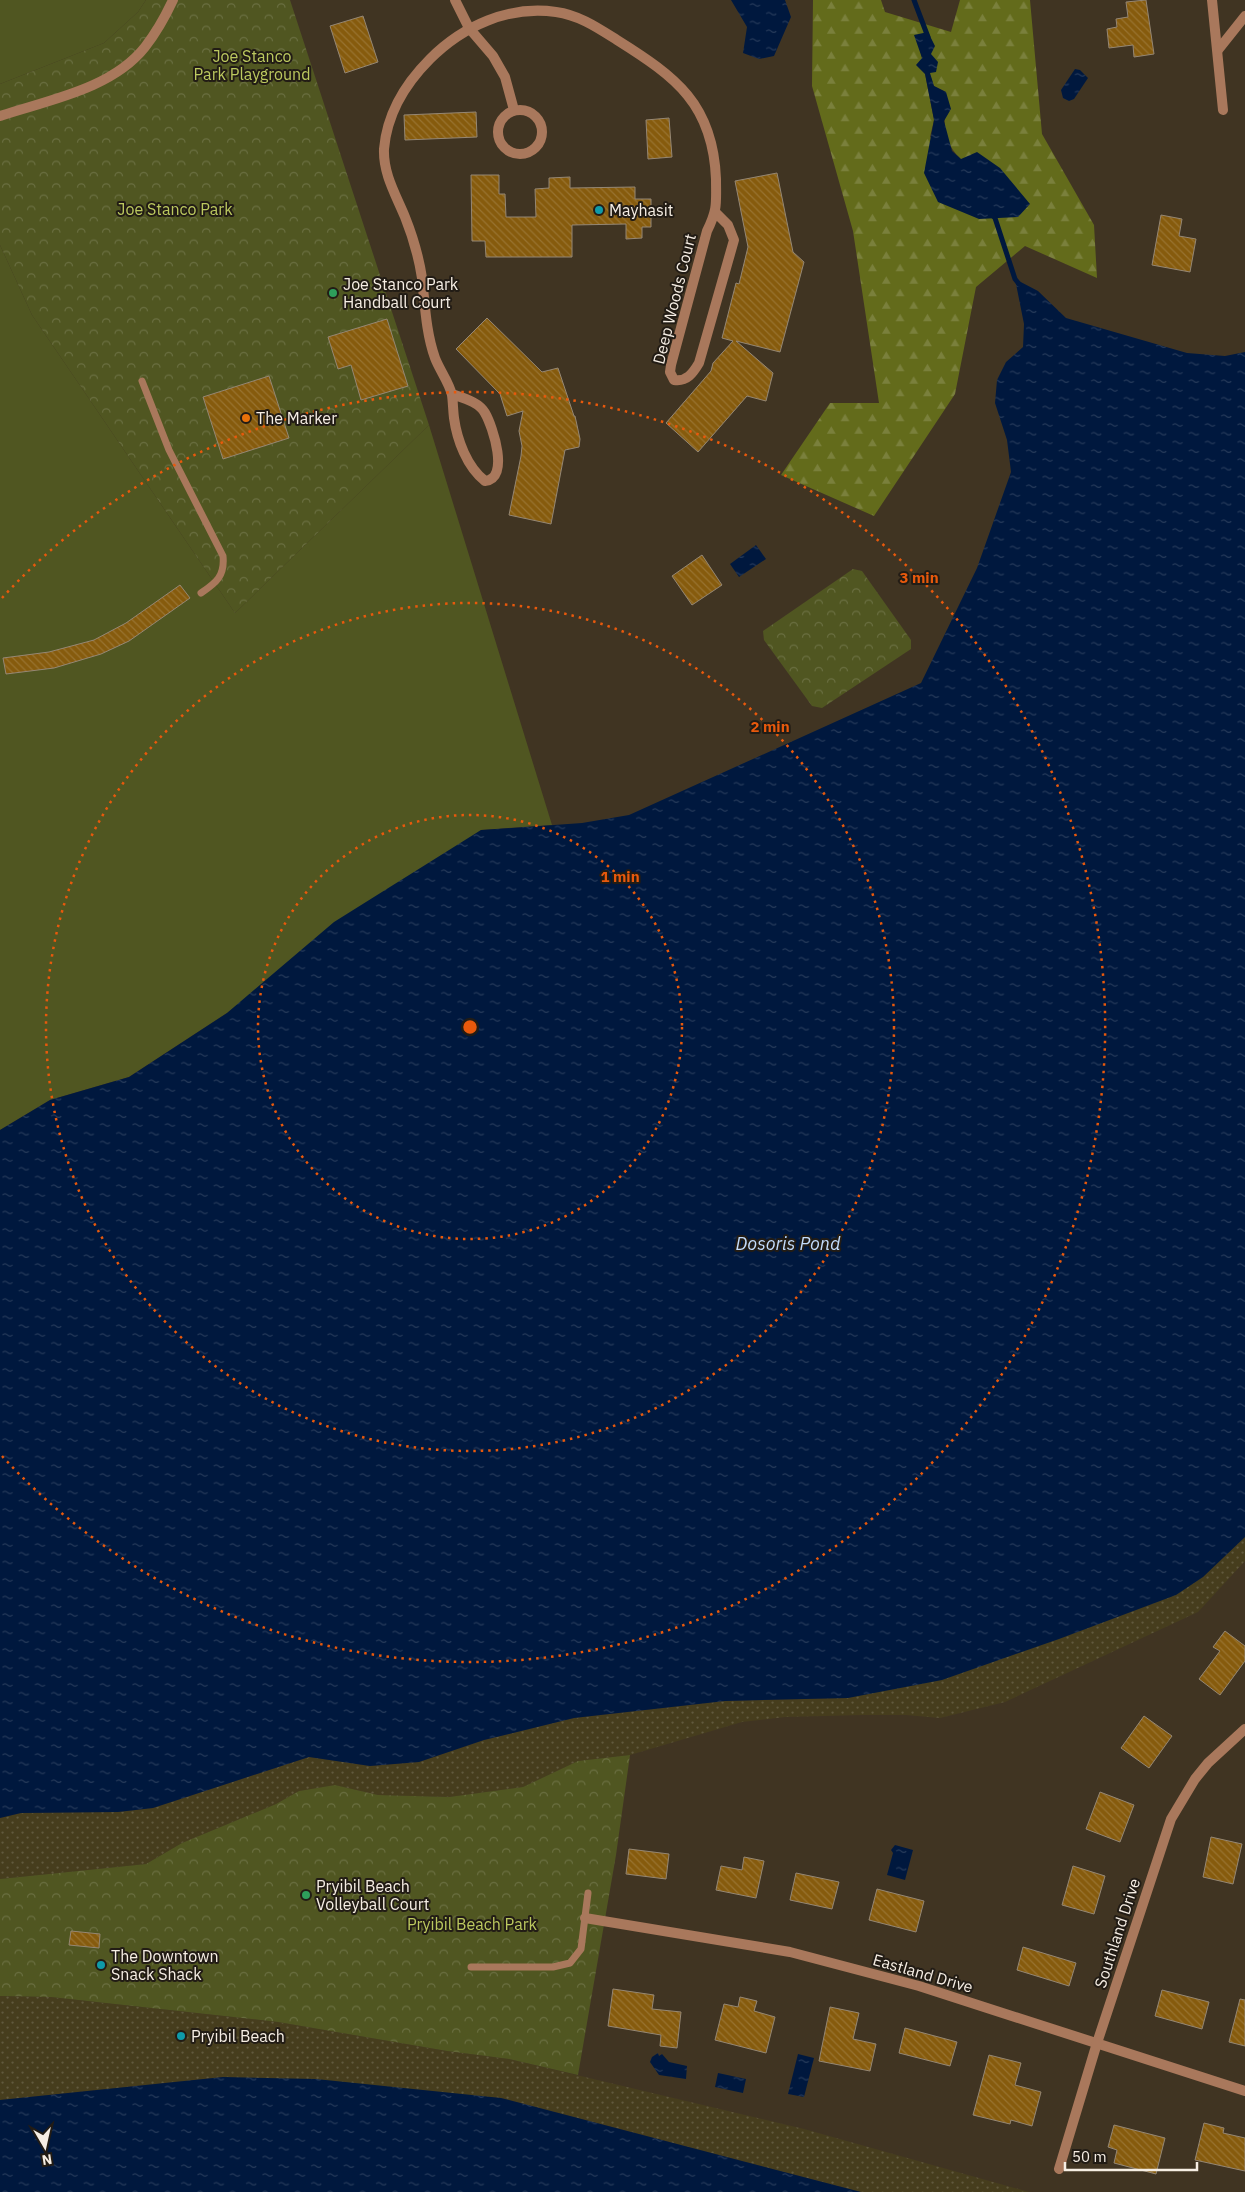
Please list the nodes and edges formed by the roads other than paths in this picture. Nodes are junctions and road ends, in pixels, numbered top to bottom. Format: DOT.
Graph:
graph roads {
  1 [pos="173,0"];
  2 [pos="455,0"];
  3 [pos="1212,0"];
  4 [pos="1245,16"];
  5 [pos="469,28"];
  6 [pos="1218,50"];
  7 [pos="514,110"];
  8 [pos="1223,110"];
  9 [pos="0,116"];
  10 [pos="716,213"];
  11 [pos="142,381"];
  12 [pos="452,394"];
  13 [pos="201,593"];
  14 [pos="1245,1729"];
  15 [pos="588,1894"];
  16 [pos="585,1918"];
  17 [pos="471,1967"];
  18 [pos="1097,2043"];
  19 [pos="1245,2091"];
  20 [pos="1059,2169"];
  1 -- 9 [label="street"];
  2 -- 5 [label="street"];
  3 -- 6 [label="street"];
  4 -- 6 [label="street"];
  5 -- 7 [label="street"];
  5 -- 10 [label="street, Deep Woods Court"];
  5 -- 12 [label="street, Deep Woods Court"];
  6 -- 8 [label="street"];
  7 -- 7 [label="street"];
  10 -- 10 [label="street, Deep Woods Court"];
  11 -- 13 [label="lane"];
  12 -- 12 [label="street, Deep Woods Court"];
  14 -- 18 [label="street, Southland Drive"];
  15 -- 16 [label="lane"];
  16 -- 17 [label="lane"];
  16 -- 18 [label="street, Eastland Drive"];
  18 -- 19 [label="street, Eastland Drive"];
  18 -- 20 [label="street, Southland Drive"];
}
